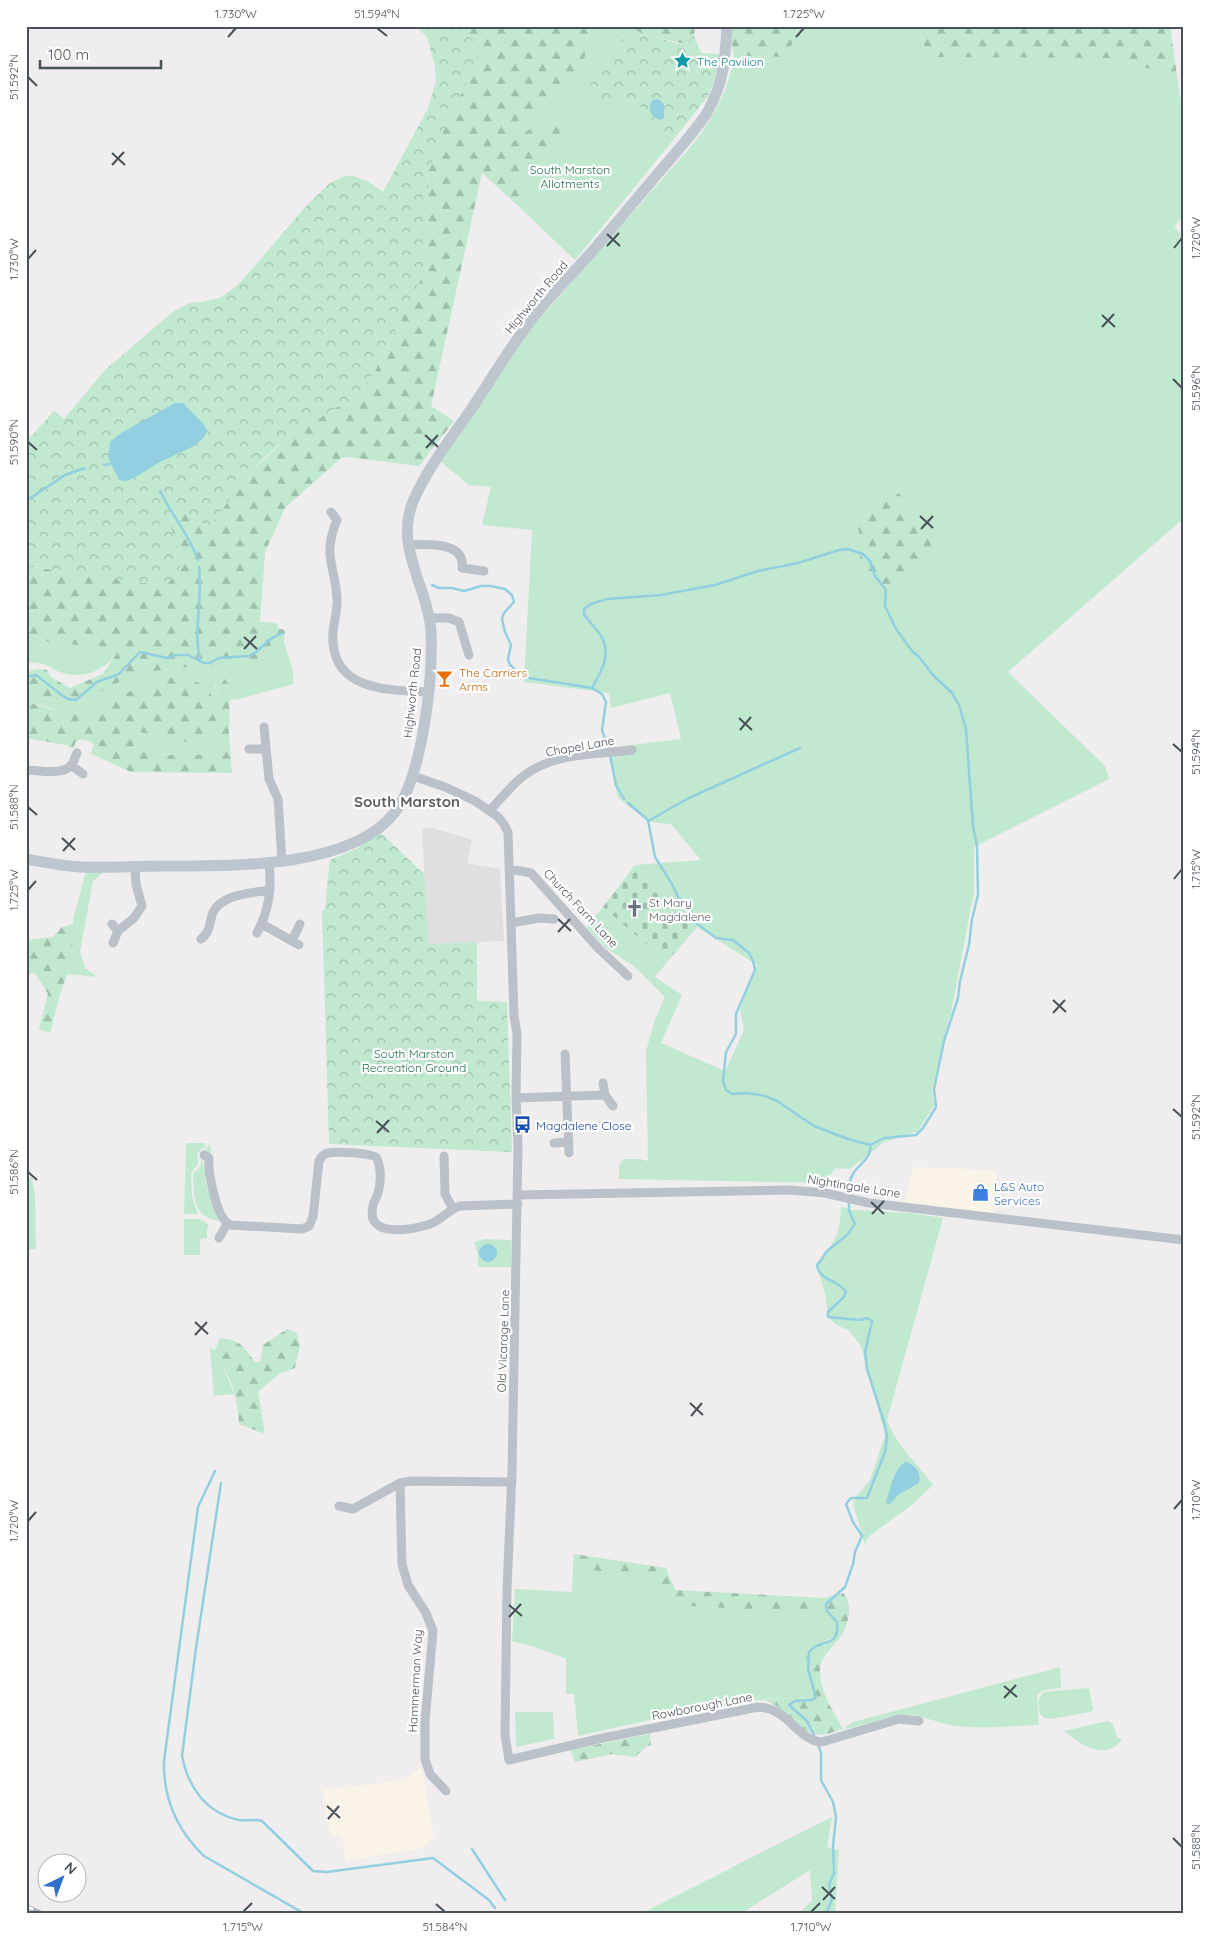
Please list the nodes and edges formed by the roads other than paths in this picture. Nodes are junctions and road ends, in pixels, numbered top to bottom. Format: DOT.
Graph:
graph roads {
  1 [pos="727,26"];
  2 [pos="338,517"];
  3 [pos="408,544"];
  4 [pos="484,571"];
  5 [pos="430,618"];
  6 [pos="469,655"];
  7 [pos="428,692"];
  8 [pos="264,728"];
  9 [pos="265,748"];
  10 [pos="250,749"];
  11 [pos="632,750"];
  12 [pos="77,753"];
  13 [pos="71,765"];
  14 [pos="26,770"];
  15 [pos="83,774"];
  16 [pos="413,776"];
  17 [pos="490,810"];
  18 [pos="26,860"];
  19 [pos="282,862"];
  20 [pos="269,864"];
  21 [pos="135,866"];
  22 [pos="510,869"];
  23 [pos="270,890"];
  24 [pos="554,919"];
  25 [pos="511,923"];
  26 [pos="300,924"];
  27 [pos="208,937"];
  28 [pos="113,944"];
  29 [pos="628,976"];
  30 [pos="565,1054"];
  31 [pos="603,1083"];
  32 [pos="605,1095"];
  33 [pos="567,1097"];
  34 [pos="516,1098"];
  35 [pos="613,1106"];
  36 [pos="569,1142"];
  37 [pos="554,1143"];
  38 [pos="569,1153"];
  39 [pos="204,1155"];
  40 [pos="444,1156"];
  41 [pos="518,1200"];
  42 [pos="453,1209"];
  43 [pos="227,1224"];
  44 [pos="219,1238"];
  45 [pos="1184,1240"];
  46 [pos="512,1482"];
  47 [pos="400,1483"];
  48 [pos="339,1506"];
  49 [pos="919,1721"];
  50 [pos="509,1760"];
  51 [pos="446,1791"];
  1 -- 3 [label="street, Highworth Road"];
  2 -- 7 [label="street"];
  3 -- 4 [label="street"];
  3 -- 5 [label="street, Highworth Road"];
  5 -- 6 [label="street"];
  5 -- 7 [label="street, Highworth Road"];
  7 -- 16 [label="street, Highworth Road"];
  8 -- 9 [label="street"];
  9 -- 10 [label="street"];
  9 -- 19 [label="street"];
  11 -- 17 [label="street, Chapel Lane"];
  12 -- 13 [label="street"];
  13 -- 14 [label="street"];
  13 -- 15 [label="street"];
  16 -- 17 [label="street, Old Vicarage Lane"];
  16 -- 19 [label="street, Highworth Road"];
  17 -- 22 [label="street, Old Vicarage Lane"];
  18 -- 21 [label="street, Highworth Road"];
  19 -- 20 [label="street, Highworth Road"];
  20 -- 21 [label="street, Highworth Road"];
  20 -- 23 [label="street"];
  21 -- 28 [label="street"];
  22 -- 25 [label="street, Old Vicarage Lane"];
  22 -- 29 [label="street, Church Farm Lane"];
  23 -- 26 [label="street"];
  23 -- 27 [label="street"];
  24 -- 25 [label="street"];
  25 -- 34 [label="street, Old Vicarage Lane"];
  30 -- 33 [label="street"];
  31 -- 32 [label="street"];
  32 -- 33 [label="street"];
  32 -- 35 [label="street"];
  33 -- 34 [label="street"];
  33 -- 36 [label="street"];
  34 -- 41 [label="street, Old Vicarage Lane"];
  36 -- 37 [label="street"];
  36 -- 38 [label="street"];
  39 -- 43 [label="street"];
  40 -- 42 [label="street"];
  41 -- 42 [label="street"];
  41 -- 45 [label="street, Nightingale Lane"];
  41 -- 46 [label="street, Old Vicarage Lane"];
  42 -- 43 [label="street"];
  43 -- 44 [label="street"];
  46 -- 47 [label="street"];
  46 -- 50 [label="street, Old Vicarage Lane"];
  47 -- 48 [label="street"];
  47 -- 51 [label="street, Hammerman Way"];
  49 -- 50 [label="street, Rowborough Lane"];
}
